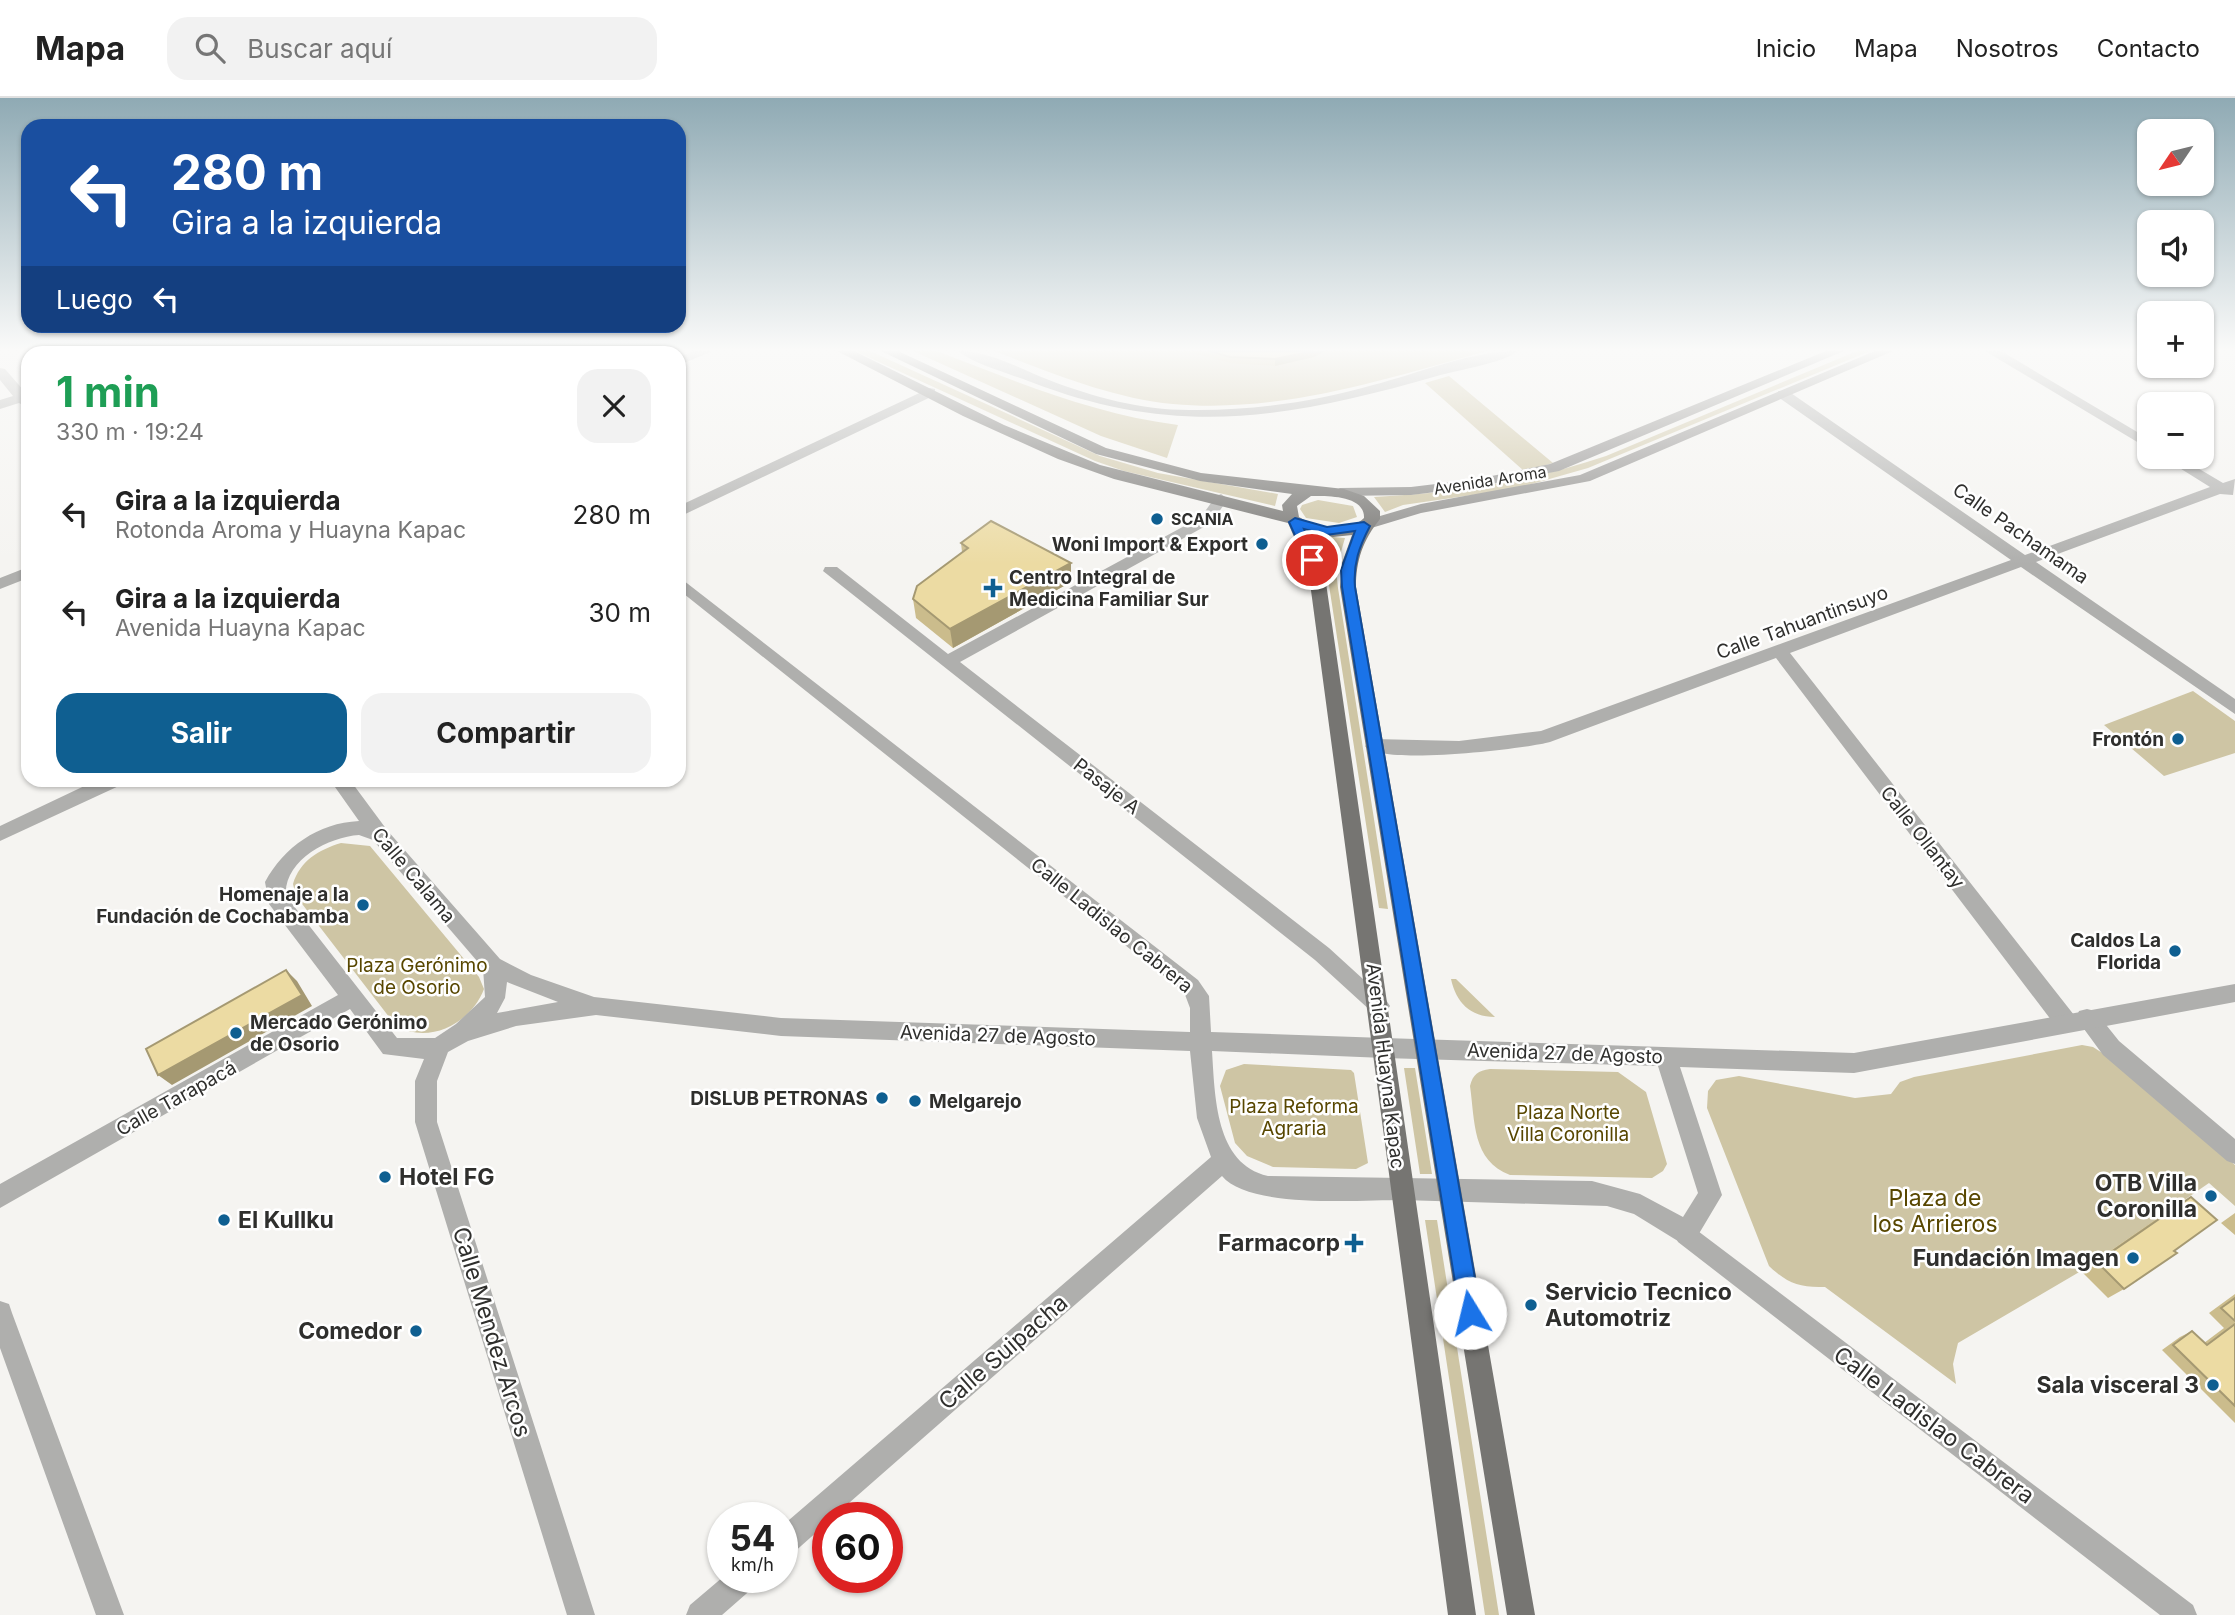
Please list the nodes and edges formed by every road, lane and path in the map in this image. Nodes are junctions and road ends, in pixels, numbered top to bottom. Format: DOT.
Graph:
graph roads {
  1 [pos="868,422"];
  2 [pos="994,422"];
  3 [pos="1038,422"];
  4 [pos="1670,422"];
  5 [pos="1717,422"];
  6 [pos="1823,422"];
  7 [pos="2110,422"];
  8 [pos="2137,438"];
  9 [pos="2192,469"];
  10 [pos="2231,489"];
  11 [pos="1310,492"];
  12 [pos="1340,492"];
  13 [pos="1222,499"];
  14 [pos="686,509"];
  15 [pos="1293,520"];
  16 [pos="1366,525"];
  17 [pos="2027,562"];
  18 [pos="831,571"];
  19 [pos="21,575"];
  20 [pos="0,584"];
  21 [pos="686,588"];
  22 [pos="1780,652"];
  23 [pos="947,662"];
  24 [pos="2235,708"];
  25 [pos="1374,746"];
  26 [pos="100,787"];
  27 [pos="344,787"];
  28 [pos="0,834"];
  29 [pos="380,835"];
  30 [pos="493,965"];
  31 [pos="2235,993"];
  32 [pos="351,998"];
  33 [pos="596,1006"];
  34 [pos="1379,1006"];
  35 [pos="2077,1020"];
  36 [pos="462,1033"];
  37 [pos="1200,1042"];
  38 [pos="439,1048"];
  39 [pos="1384,1048"];
  40 [pos="1428,1049"];
  41 [pos="1666,1056"];
  42 [pos="2235,1153"];
  43 [pos="1223,1161"];
  44 [pos="1402,1189"];
  45 [pos="1450,1190"];
  46 [pos="0,1197"];
  47 [pos="1686,1234"];
  48 [pos="0,1313"];
  49 [pos="798,1530"];
  50 [pos="725,1593"];
  51 [pos="110,1615"];
  52 [pos="581,1615"];
  53 [pos="700,1615"];
  54 [pos="1462,1615"];
  55 [pos="1521,1615"];
  56 [pos="2183,1615"];
  1 -- 14 [label="street"];
  2 -- 13 [label="main road"];
  3 -- 11 [label="main road"];
  4 -- 12 [label="main road, Avenida Aroma"];
  5 -- 16 [label="main road, Avenida Aroma"];
  6 -- 17 [label="street, Calle Pachamama"];
  7 -- 8 [label="street"];
  9 -- 10 [label="street"];
  10 -- 17 [label="street, Calle Tahuantinsuyo"];
  11 -- 12 [label="main road"];
  11 -- 15 [label="main road"];
  12 -- 16 [label="main road"];
  13 -- 15 [label="main road"];
  13 -- 23 [label="street"];
  15 -- 16 [label="main road"];
  15 -- 34 [label="main road, Avenida Huayna Kapac"];
  16 -- 25 [label="main road, Avenida Huayna Kapac"];
  17 -- 22 [label="street, Calle Tahuantinsuyo"];
  17 -- 24 [label="street, Calle Pachamama"];
  18 -- 23 [label="street, Pasaje A"];
  19 -- 20 [label="street"];
  21 -- 37 [label="street, Calle Ladislao Cabrera"];
  22 -- 25 [label="street, Calle Tahuantinsuyo"];
  22 -- 35 [label="street, Calle Ollantay"];
  23 -- 34 [label="street, Pasaje A"];
  25 -- 40 [label="main road, Avenida Huayna Kapac"];
  26 -- 28 [label="street"];
  27 -- 29 [label="street, Calle Calama"];
  29 -- 30 [label="street, Calle Calama"];
  29 -- 32 [label="street"];
  30 -- 33 [label="street, Avenida 27 de Agosto"];
  30 -- 36 [label="street"];
  31 -- 35 [label="street, Avenida 27 de Agosto"];
  32 -- 38 [label="street"];
  32 -- 46 [label="street, Calle Tarapacá"];
  33 -- 36 [label="street, Avenida 27 de Agosto"];
  33 -- 37 [label="street, Avenida 27 de Agosto"];
  34 -- 39 [label="main road, Avenida Huayna Kapac"];
  35 -- 41 [label="street, Avenida 27 de Agosto"];
  35 -- 42 [label="street, Calle Ollantay"];
  36 -- 38 [label="street"];
  37 -- 39 [label="street, Avenida 27 de Agosto"];
  37 -- 43 [label="street, Calle Ladislao Cabrera"];
  38 -- 52 [label="street, Calle Mendez Arcos"];
  39 -- 40 [label="street, Avenida 27 de Agosto"];
  39 -- 44 [label="main road, Avenida Huayna Kapac"];
  40 -- 41 [label="street, Avenida 27 de Agosto"];
  40 -- 45 [label="main road, Avenida Huayna Kapac"];
  41 -- 47 [label="street"];
  43 -- 44 [label="street, Calle Ladislao Cabrera"];
  43 -- 49 [label="street, Calle Suipacha"];
  44 -- 45 [label="street, Calle Ladislao Cabrera"];
  44 -- 54 [label="main road, Avenida Huayna Kapac"];
  45 -- 47 [label="street, Calle Ladislao Cabrera"];
  45 -- 55 [label="main road, Avenida Huayna Kapac"];
  47 -- 56 [label="street, Calle Ladislao Cabrera"];
  48 -- 51 [label="street"];
  50 -- 53 [label="street"];
}
